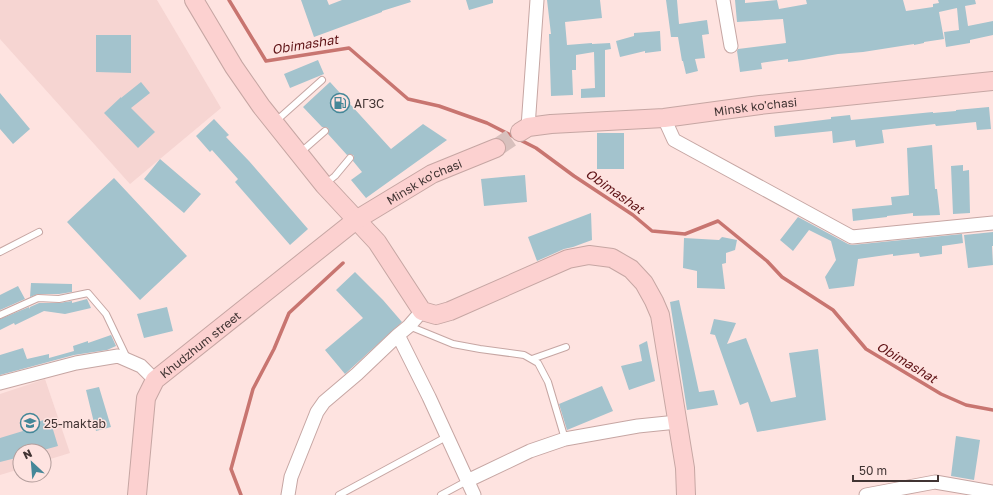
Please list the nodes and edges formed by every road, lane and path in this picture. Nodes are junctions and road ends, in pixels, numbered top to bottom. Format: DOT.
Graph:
graph roads {
  1 [pos="194,0"];
  2 [pos="537,0"];
  3 [pos="723,0"];
  4 [pos="731,46"];
  5 [pos="322,80"];
  6 [pos="993,80"];
  7 [pos="310,91"];
  8 [pos="315,96"];
  9 [pos="664,118"];
  10 [pos="274,123"];
  11 [pos="524,130"];
  12 [pos="325,131"];
  13 [pos="496,148"];
  14 [pos="299,154"];
  15 [pos="350,158"];
  16 [pos="324,185"];
  17 [pos="356,220"];
  18 [pos="993,223"];
  19 [pos="39,232"];
  20 [pos="0,252"];
  21 [pos="422,311"];
  22 [pos="0,315"];
  23 [pos="410,326"];
  24 [pos="398,335"];
  25 [pos="566,347"];
  26 [pos="128,359"];
  27 [pos="532,360"];
  28 [pos="155,380"];
  29 [pos="0,383"];
  30 [pos="677,422"];
  31 [pos="448,436"];
  32 [pos="565,439"];
  33 [pos="467,481"];
  34 [pos="993,492"];
  35 [pos="137,495"];
  36 [pos="288,495"];
  37 [pos="339,495"];
  38 [pos="441,495"];
  39 [pos="474,495"];
  40 [pos="686,495"];
  41 [pos="866,495"];
  1 -- 10 [label="street"];
  2 -- 11 [label="street"];
  3 -- 4 [label="street"];
  5 -- 7 [label="lane"];
  6 -- 9 [label="street, Minsk ko'chasi"];
  7 -- 8 [label="lane"];
  7 -- 10 [label="lane"];
  9 -- 11 [label="street, Minsk ko'chasi"];
  9 -- 18 [label="street"];
  10 -- 14 [label="street"];
  12 -- 14 [label="lane"];
  13 -- 17 [label="street, Minsk ko'chasi"];
  14 -- 16 [label="street"];
  15 -- 16 [label="lane"];
  16 -- 17 [label="street"];
  17 -- 21 [label="street"];
  17 -- 28 [label="street, Khudzhum street"];
  19 -- 20 [label="lane"];
  21 -- 23 [label="street"];
  21 -- 30 [label="street"];
  22 -- 26 [label="lane"];
  23 -- 24 [label="street"];
  23 -- 27 [label="lane"];
  24 -- 31 [label="street"];
  24 -- 36 [label="street"];
  25 -- 27 [label="lane"];
  26 -- 28 [label="street, Khudzhum street"];
  26 -- 29 [label="street, Khudzhum street"];
  27 -- 32 [label="lane"];
  28 -- 35 [label="street"];
  30 -- 32 [label="street"];
  30 -- 40 [label="street"];
  31 -- 33 [label="street"];
  31 -- 37 [label="lane"];
  32 -- 33 [label="street"];
  33 -- 38 [label="lane"];
  33 -- 39 [label="street"];
  34 -- 41 [label="street"];
}
